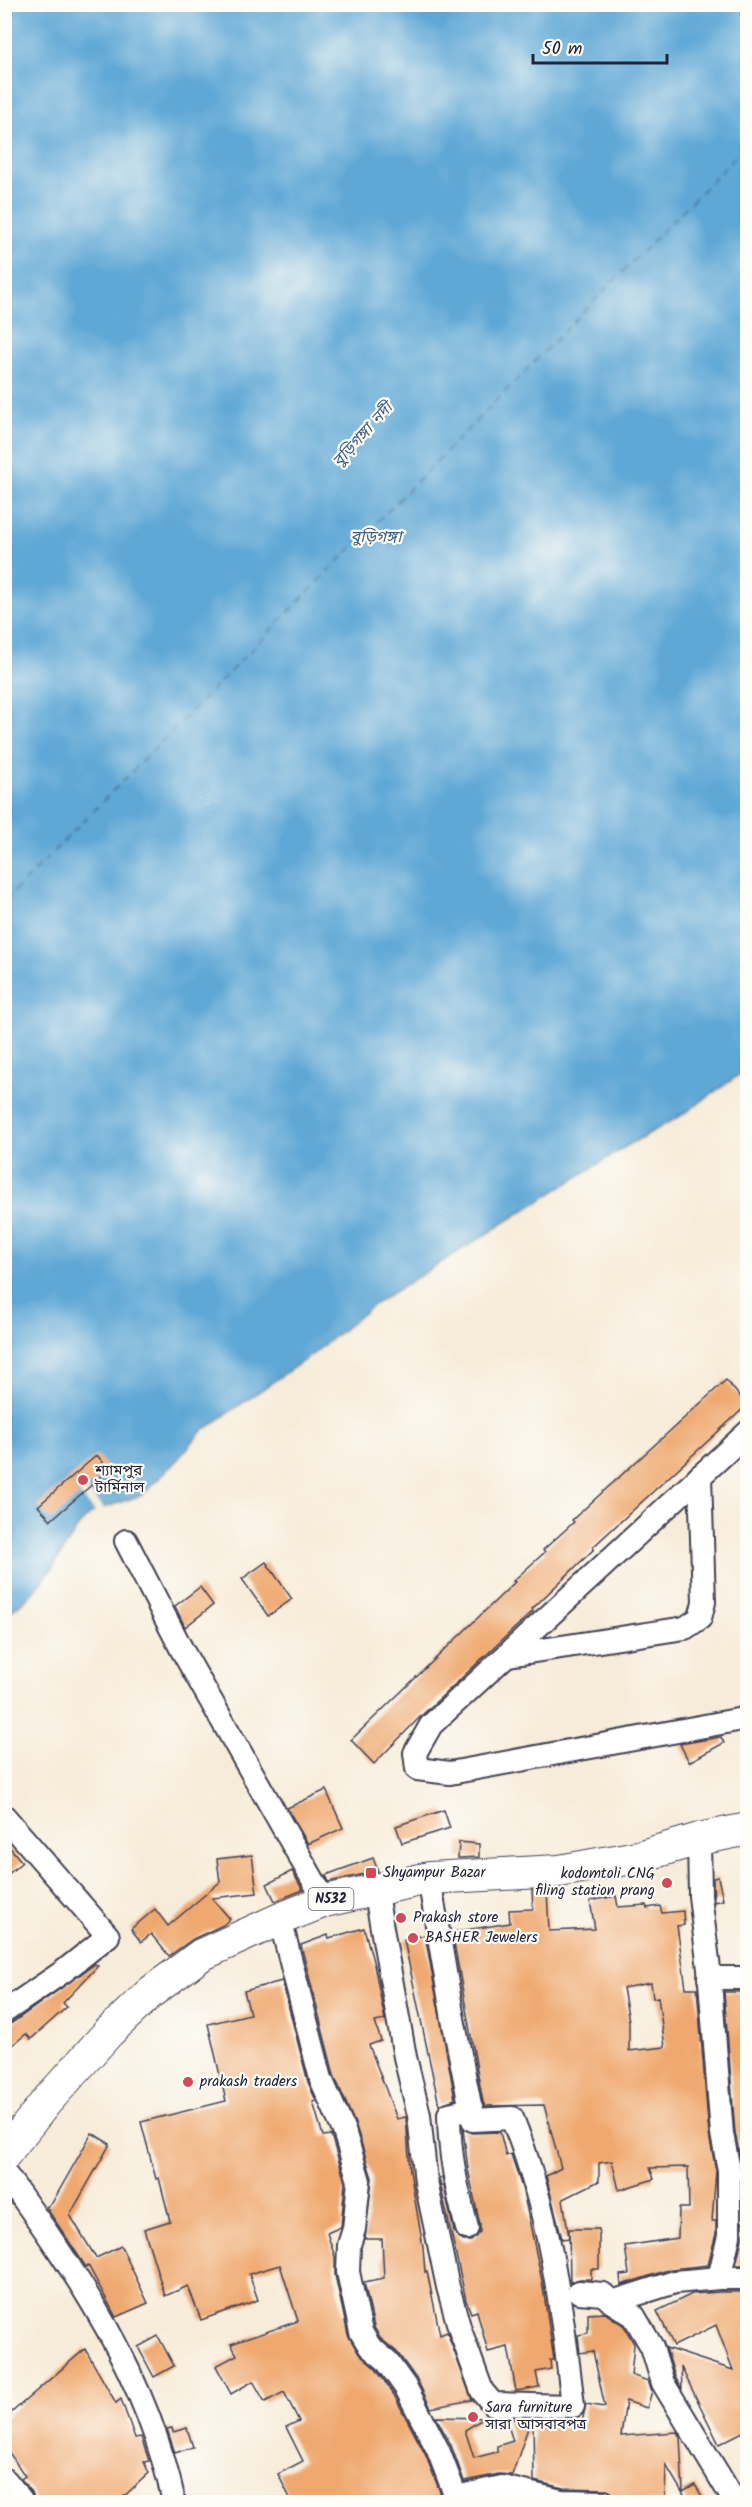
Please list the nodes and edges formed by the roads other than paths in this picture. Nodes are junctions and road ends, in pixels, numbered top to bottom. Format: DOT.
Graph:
graph roads {
  1 [pos="747,1432"];
  2 [pos="700,1476"];
  3 [pos="126,1541"];
  4 [pos="509,1655"];
  5 [pos="747,1718"];
  6 [pos="4,1816"];
  7 [pos="747,1829"];
  8 [pos="699,1839"];
  9 [pos="429,1878"];
  10 [pos="375,1889"];
  11 [pos="325,1901"];
  12 [pos="280,1919"];
  13 [pos="709,1978"];
  14 [pos="747,1978"];
  15 [pos="4,2012"];
  16 [pos="472,2109"];
  17 [pos="4,2155"];
  18 [pos="4,2172"];
  19 [pos="467,2228"];
  20 [pos="719,2278"];
  21 [pos="747,2278"];
  22 [pos="579,2292"];
  23 [pos="612,2302"];
  24 [pos="4,2483"];
  25 [pos="747,2500"];
  26 [pos="19,2502"];
  27 [pos="174,2502"];
  28 [pos="604,2502"];
  29 [pos="735,2502"];
  30 [pos="741,2502"];
  1 -- 2 [label="street"];
  2 -- 4 [label="street"];
  2 -- 4 [label="street"];
  3 -- 11 [label="street"];
  4 -- 5 [label="street"];
  6 -- 15 [label="street"];
  7 -- 8 [label="highway, N532"];
  8 -- 9 [label="highway, N532"];
  8 -- 13 [label="street"];
  9 -- 10 [label="highway, N532"];
  9 -- 16 [label="street"];
  10 -- 11 [label="highway, N532"];
  10 -- 16 [label="street"];
  11 -- 12 [label="highway, N532"];
  12 -- 17 [label="highway, N532"];
  12 -- 28 [label="street"];
  13 -- 14 [label="street"];
  13 -- 20 [label="street"];
  16 -- 19 [label="street"];
  18 -- 27 [label="street"];
  20 -- 21 [label="street"];
  20 -- 23 [label="street"];
  22 -- 23 [label="street"];
  23 -- 29 [label="street"];
  24 -- 26 [label="main road"];
  25 -- 30 [label="street"];
}
